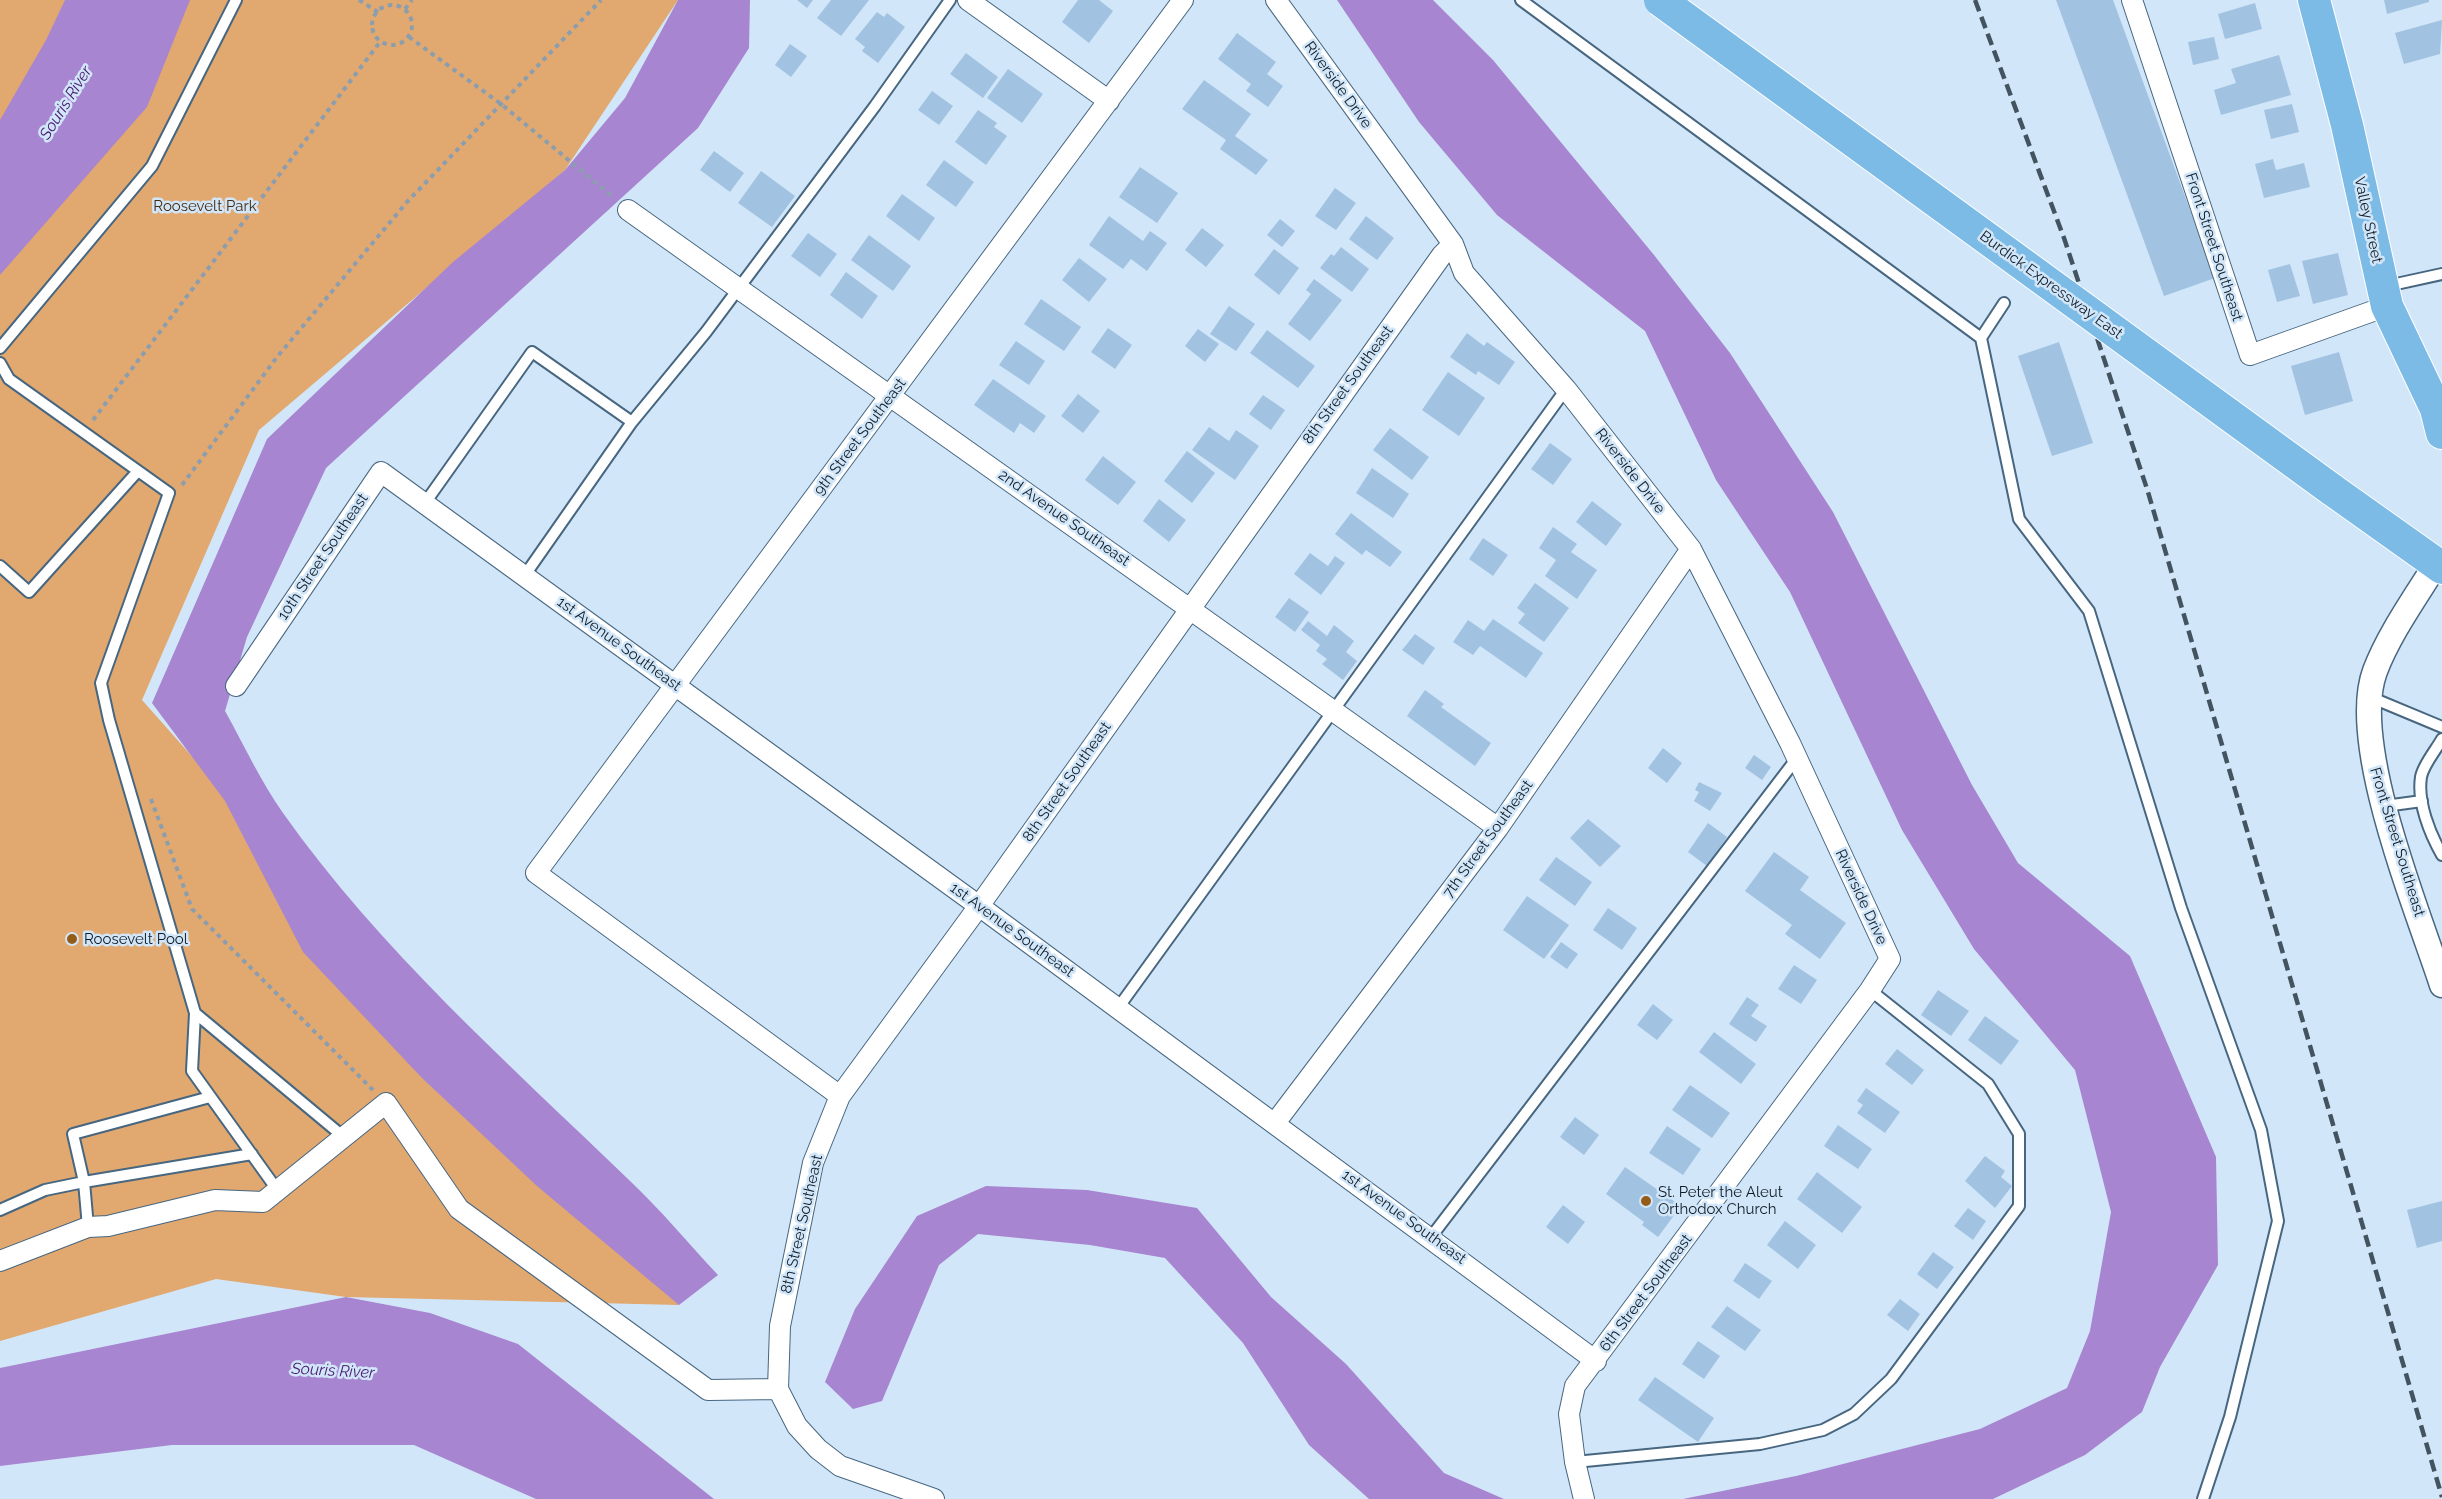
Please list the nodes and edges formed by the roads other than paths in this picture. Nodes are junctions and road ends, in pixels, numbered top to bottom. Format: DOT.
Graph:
graph roads {
  1 [pos="236,0"];
  2 [pos="950,0"];
  3 [pos="968,0"];
  4 [pos="1183,0"];
  5 [pos="1276,0"];
  6 [pos="1521,0"];
  7 [pos="1660,0"];
  8 [pos="2132,0"];
  9 [pos="2313,0"];
  10 [pos="1109,100"];
  11 [pos="628,210"];
  12 [pos="1453,244"];
  13 [pos="2442,274"];
  14 [pos="739,288"];
  15 [pos="2385,296"];
  16 [pos="2004,303"];
  17 [pos="1981,338"];
  18 [pos="0,348"];
  19 [pos="0,363"];
  20 [pos="1566,389"];
  21 [pos="890,396"];
  22 [pos="632,422"];
  23 [pos="2442,433"];
  24 [pos="138,471"];
  25 [pos="425,503"];
  26 [pos="1692,549"];
  27 [pos="2440,560"];
  28 [pos="0,566"];
  29 [pos="525,575"];
  30 [pos="1189,607"];
  31 [pos="676,685"];
  32 [pos="236,686"];
  33 [pos="2370,697"];
  34 [pos="1335,710"];
  35 [pos="2442,727"];
  36 [pos="2442,739"];
  37 [pos="1797,758"];
  38 [pos="2422,801"];
  39 [pos="2385,806"];
  40 [pos="1498,828"];
  41 [pos="2442,855"];
  42 [pos="979,906"];
  43 [pos="2442,985"];
  44 [pos="1870,990"];
  45 [pos="1118,1008"];
  46 [pos="195,1013"];
  47 [pos="840,1096"];
  48 [pos="210,1097"];
  49 [pos="1275,1123"];
  50 [pos="345,1138"];
  51 [pos="252,1154"];
  52 [pos="84,1182"];
  53 [pos="278,1191"];
  54 [pos="0,1210"];
  55 [pos="88,1227"];
  56 [pos="1431,1238"];
  57 [pos="0,1260"];
  58 [pos="1596,1361"];
  59 [pos="778,1389"];
  60 [pos="1577,1468"];
  61 [pos="934,1499"];
  62 [pos="1584,1499"];
  63 [pos="2203,1499"];
  1 -- 18 [label="lane"];
  2 -- 14 [label="lane"];
  3 -- 10 [label="street"];
  4 -- 10 [label="street, 9th Street Southeast"];
  5 -- 12 [label="street, Riverside Drive"];
  6 -- 17 [label="lane"];
  7 -- 27 [label="main road, Burdick Expressway East, bridge"];
  8 -- 15 [label="street, Front Street Southeast"];
  9 -- 15 [label="main road, Valley Street"];
  10 -- 21 [label="street, 9th Street Southeast"];
  11 -- 14 [label="street, 2nd Avenue Southeast"];
  12 -- 20 [label="street, Riverside Drive"];
  12 -- 30 [label="street, 8th Street Southeast"];
  13 -- 15 [label="lane"];
  14 -- 21 [label="street, 2nd Avenue Southeast"];
  14 -- 22 [label="lane"];
  15 -- 23 [label="main road, Valley Street"];
  16 -- 17 [label="lane"];
  17 -- 63 [label="lane"];
  19 -- 24 [label="lane"];
  20 -- 26 [label="street, Riverside Drive"];
  20 -- 34 [label="lane"];
  21 -- 30 [label="street, 2nd Avenue Southeast"];
  21 -- 31 [label="street, 9th Street Southeast"];
  22 -- 25 [label="lane"];
  22 -- 29 [label="lane"];
  24 -- 28 [label="lane"];
  24 -- 46 [label="lane"];
  25 -- 29 [label="street, 1st Avenue Southeast"];
  25 -- 32 [label="street, 10th Street Southeast"];
  26 -- 37 [label="street, Riverside Drive"];
  26 -- 40 [label="street, 7th Street Southeast"];
  27 -- 33 [label="street, Front Street Southeast"];
  29 -- 31 [label="street, 1st Avenue Southeast"];
  30 -- 34 [label="street, 2nd Avenue Southeast"];
  30 -- 42 [label="street, 8th Street Southeast"];
  31 -- 42 [label="street, 1st Avenue Southeast"];
  31 -- 47 [label="street, 9th Street Southeast"];
  33 -- 35 [label="lane"];
  33 -- 39 [label="street, Front Street Southeast"];
  34 -- 40 [label="street, 2nd Avenue Southeast"];
  34 -- 45 [label="lane"];
  36 -- 38 [label="lane"];
  37 -- 44 [label="street, Riverside Drive"];
  37 -- 56 [label="lane"];
  38 -- 39 [label="lane"];
  38 -- 41 [label="lane"];
  39 -- 43 [label="street, Front Street Southeast"];
  40 -- 49 [label="street, 7th Street Southeast"];
  42 -- 45 [label="street, 1st Avenue Southeast"];
  42 -- 47 [label="street, 8th Street Southeast"];
  44 -- 58 [label="street, 6th Street Southeast"];
  44 -- 60 [label="lane"];
  45 -- 49 [label="street, 1st Avenue Southeast"];
  46 -- 48 [label="lane"];
  46 -- 50 [label="lane"];
  47 -- 59 [label="street, 8th Street Southeast"];
  48 -- 51 [label="lane"];
  48 -- 52 [label="lane"];
  49 -- 56 [label="street, 1st Avenue Southeast"];
  50 -- 53 [label="street"];
  50 -- 59 [label="street"];
  51 -- 52 [label="lane"];
  51 -- 53 [label="lane"];
  52 -- 54 [label="lane"];
  52 -- 55 [label="lane"];
  53 -- 55 [label="street"];
  55 -- 57 [label="street"];
  56 -- 58 [label="street, 1st Avenue Southeast"];
  58 -- 60 [label="street, 6th Street Southeast"];
  59 -- 61 [label="street"];
  60 -- 62 [label="street, 6th Street Southeast"];
}
